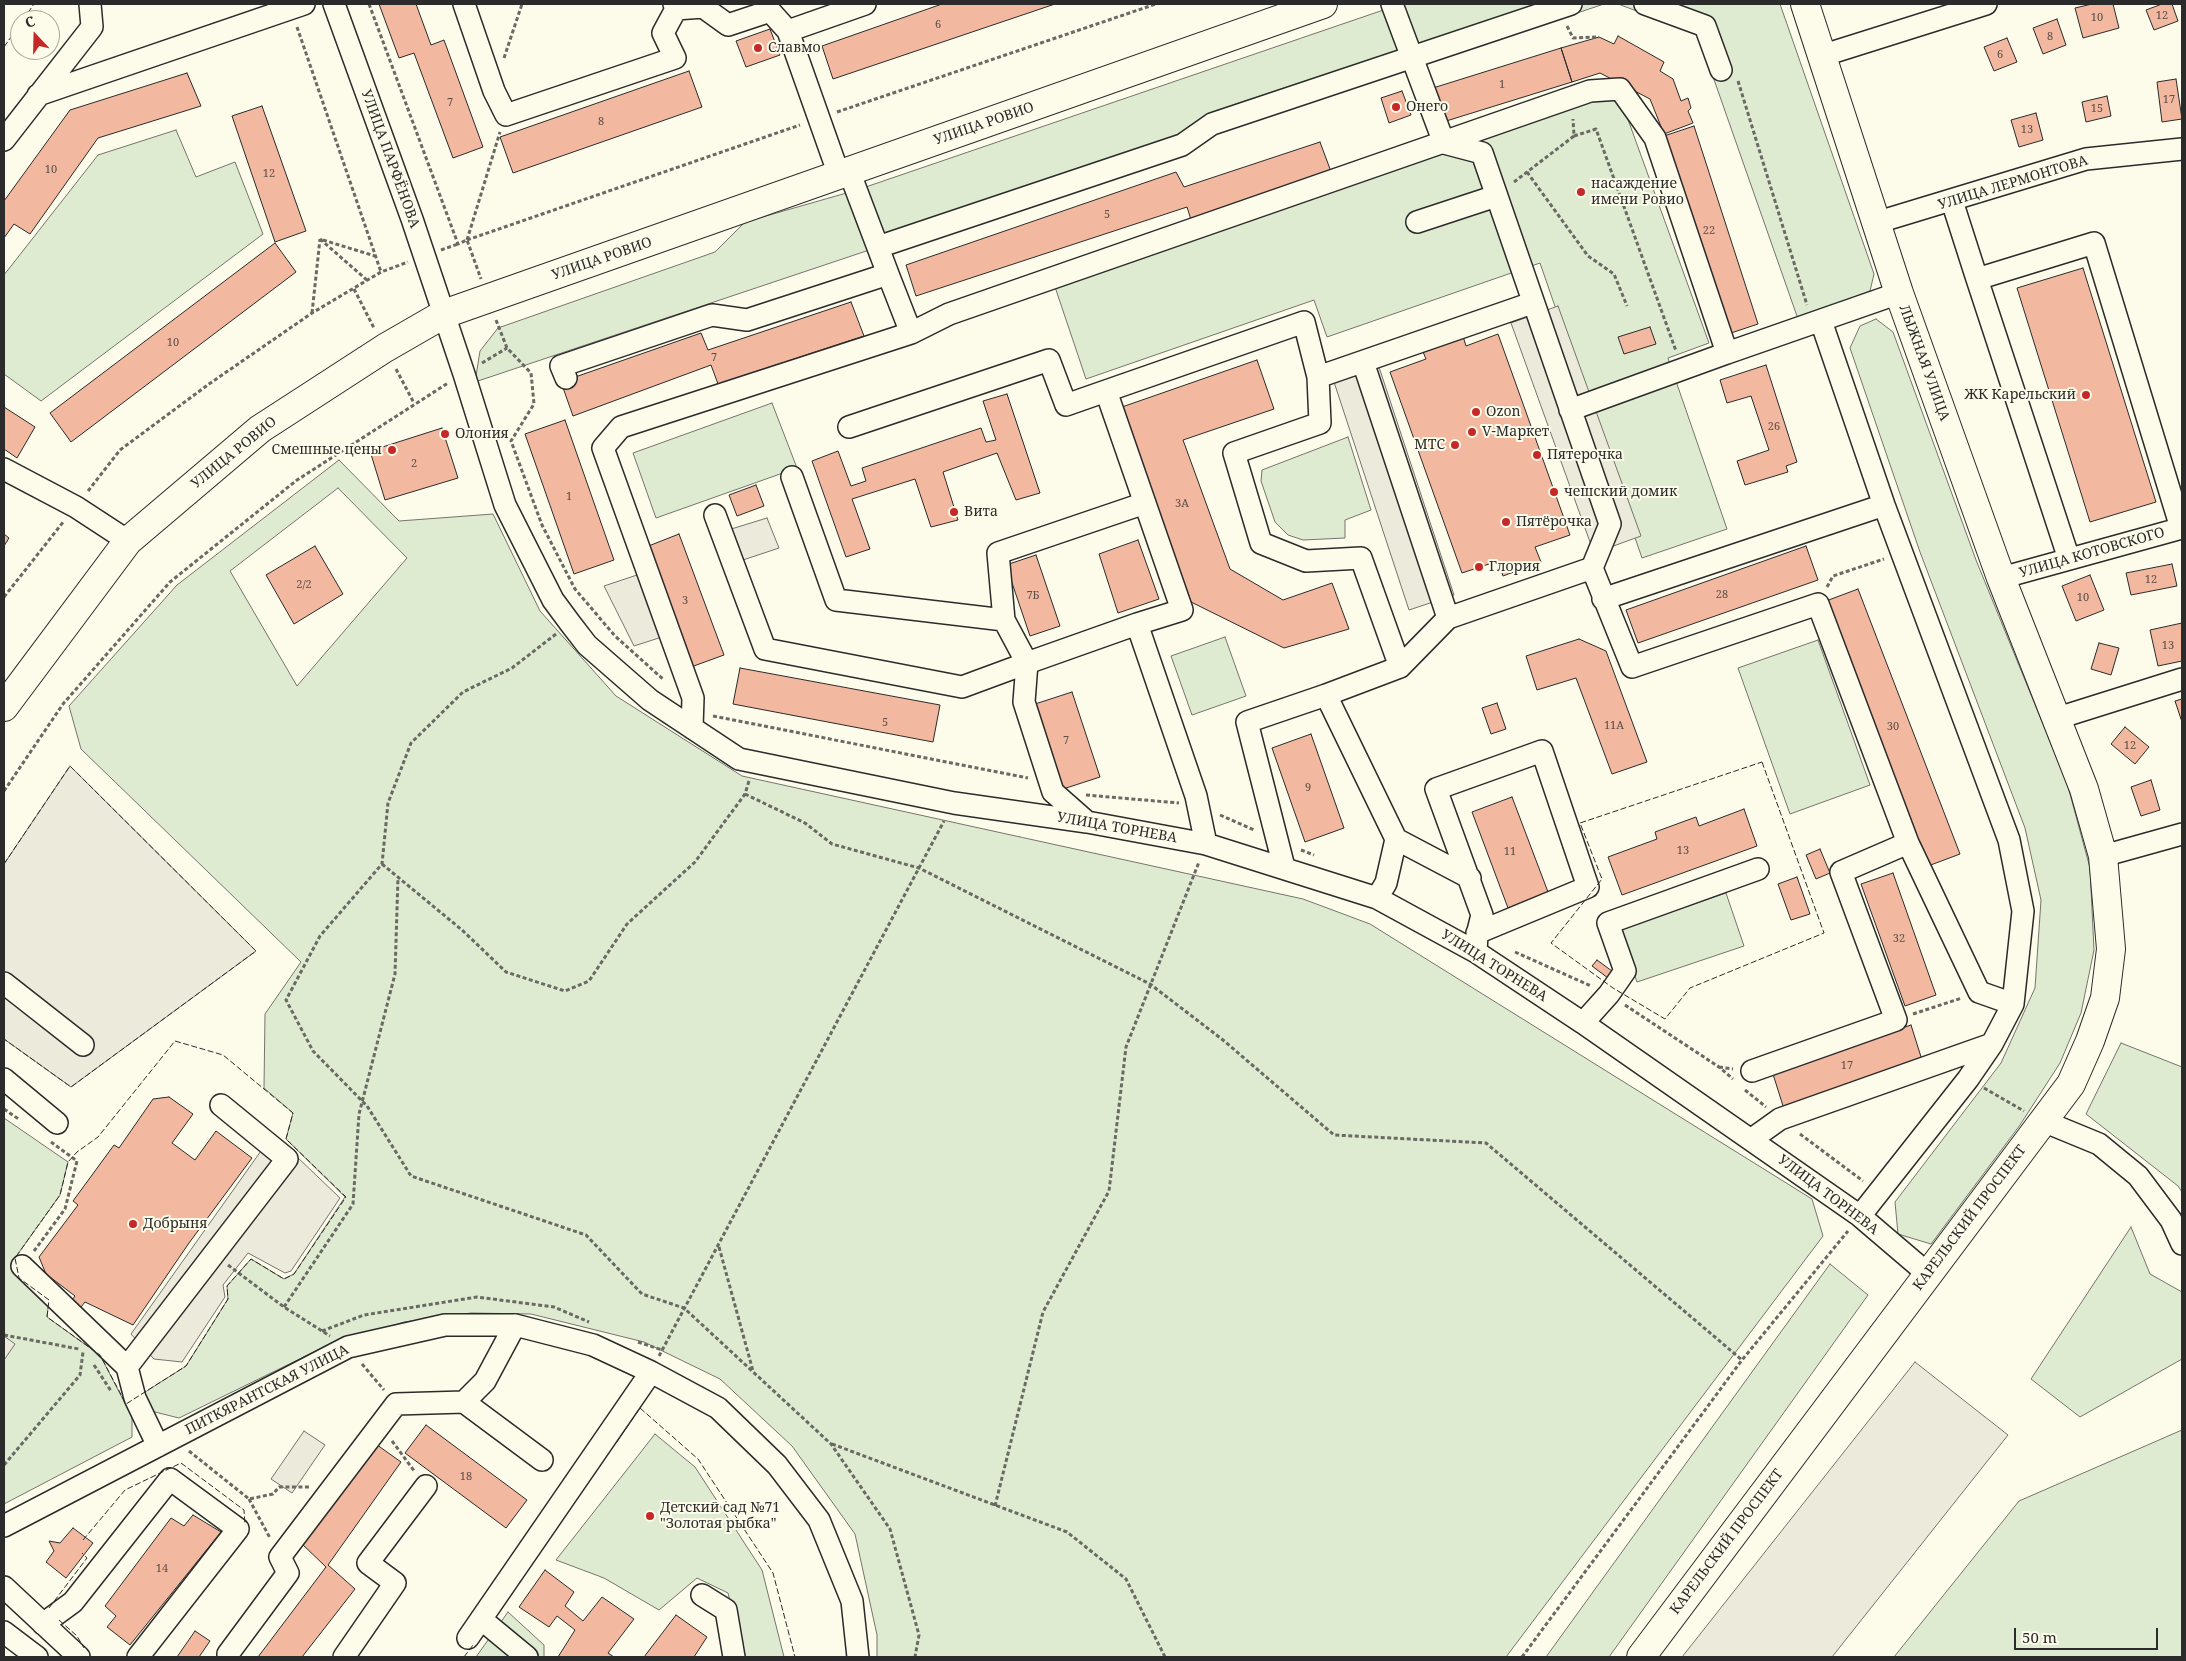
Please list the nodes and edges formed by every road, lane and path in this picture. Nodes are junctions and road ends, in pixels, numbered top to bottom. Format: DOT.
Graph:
graph roads {
  1 [pos="90,4"];
  2 [pos="334,4"];
  3 [pos="369,4"];
  4 [pos="464,4"];
  5 [pos="522,4"];
  6 [pos="864,4"];
  7 [pos="1322,4"];
  8 [pos="1392,4"];
  9 [pos="1645,4"];
  10 [pos="1805,4"];
  11 [pos="1986,4"];
  12 [pos="675,6"];
  13 [pos="1564,6"];
  14 [pos="298,7"];
  15 [pos="788,31"];
  16 [pos="1600,37"];
  17 [pos="1821,56"];
  18 [pos="1411,58"];
  19 [pos="1729,74"];
  20 [pos="494,91"];
  21 [pos="1590,91"];
  22 [pos="38,95"];
  23 [pos="506,115"];
  24 [pos="1574,136"];
  25 [pos="4,140"];
  26 [pos="1444,143"];
  27 [pos="2182,149"];
  28 [pos="1527,172"];
  29 [pos="844,173"];
  30 [pos="1496,196"];
  31 [pos="1952,201"];
  32 [pos="1417,222"];
  33 [pos="1875,223"];
  34 [pos="320,239"];
  35 [pos="468,240"];
  36 [pos="878,247"];
  37 [pos="375,256"];
  38 [pos="888,274"];
  39 [pos="1977,279"];
  40 [pos="368,281"];
  41 [pos="1899,293"];
  42 [pos="488,299"];
  43 [pos="1532,303"];
  44 [pos="1627,306"];
  45 [pos="312,313"];
  46 [pos="444,314"];
  47 [pos="1817,322"];
  48 [pos="911,333"];
  49 [pos="507,348"];
  50 [pos="1728,353"];
  51 [pos="1364,362"];
  52 [pos="1682,370"];
  53 [pos="531,372"];
  54 [pos="464,374"];
  55 [pos="1318,377"];
  56 [pos="566,378"];
  57 [pos="1106,392"];
  58 [pos="1570,410"];
  59 [pos="850,427"];
  60 [pos="4,469"];
  61 [pos="792,477"];
  62 [pos="2178,499"];
  63 [pos="1144,503"];
  64 [pos="1884,505"];
  65 [pos="76,507"];
  66 [pos="715,515"];
  67 [pos="2182,528"];
  68 [pos="128,541"];
  69 [pos="1902,553"];
  70 [pos="2068,559"];
  71 [pos="1592,568"];
  72 [pos="2001,578"];
  73 [pos="4,597"];
  74 [pos="1603,599"];
  75 [pos="1818,604"];
  76 [pos="1448,618"];
  77 [pos="1004,620"];
  78 [pos="570,623"];
  79 [pos="1137,624"];
  80 [pos="1027,663"];
  81 [pos="1400,667"];
  82 [pos="2182,679"];
  83 [pos="1326,695"];
  84 [pos="4,707"];
  85 [pos="2058,718"];
  86 [pos="692,728"];
  87 [pos="755,762"];
  88 [pos="4,791"];
  89 [pos="745,794"];
  90 [pos="954,803"];
  91 [pos="1087,822"];
  92 [pos="2182,834"];
  93 [pos="1396,839"];
  94 [pos="1908,843"];
  95 [pos="1206,844"];
  96 [pos="2103,856"];
  97 [pos="382,864"];
  98 [pos="1284,867"];
  99 [pos="919,868"];
  100 [pos="1758,869"];
  101 [pos="398,877"];
  102 [pos="1470,878"];
  103 [pos="1377,898"];
  104 [pos="1477,943"];
  105 [pos="4,983"];
  106 [pos="1150,984"];
  107 [pos="1979,992"];
  108 [pos="2013,1004"];
  109 [pos="1896,1020"];
  110 [pos="1583,1023"];
  111 [pos="1992,1044"];
  112 [pos="83,1045"];
  113 [pos="1752,1071"];
  114 [pos="4,1079"];
  115 [pos="1968,1079"];
  116 [pos="363,1102"];
  117 [pos="221,1105"];
  118 [pos="2043,1121"];
  119 [pos="57,1124"];
  120 [pos="1752,1139"];
  121 [pos="73,1157"];
  122 [pos="1860,1216"];
  123 [pos="2182,1244"];
  124 [pos="719,1246"];
  125 [pos="214,1254"];
  126 [pos="22,1266"];
  127 [pos="1928,1274"];
  128 [pos="284,1308"];
  129 [pos="684,1308"];
  130 [pos="515,1325"];
  131 [pos="4,1335"];
  132 [pos="348,1347"];
  133 [pos="84,1349"];
  134 [pos="1742,1360"];
  135 [pos="127,1367"];
  136 [pos="652,1372"];
  137 [pos="754,1373"];
  138 [pos="116,1398"];
  139 [pos="464,1402"];
  140 [pos="396,1404"];
  141 [pos="379,1424"];
  142 [pos="165,1442"];
  143 [pos="832,1444"];
  144 [pos="542,1460"];
  145 [pos="4,1466"];
  146 [pos="426,1486"];
  147 [pos="279,1487"];
  148 [pos="249,1499"];
  149 [pos="995,1506"];
  150 [pos="4,1526"];
  151 [pos="280,1557"];
  152 [pos="4,1587"];
  153 [pos="702,1595"];
  154 [pos="480,1619"];
  155 [pos="43,1624"];
  156 [pos="4,1632"];
  157 [pos="468,1638"];
  158 [pos="72,1655"];
  159 [pos="37,1657"];
  160 [pos="138,1657"];
  161 [pos="229,1657"];
  162 [pos="344,1657"];
  163 [pos="528,1657"];
  164 [pos="734,1657"];
  165 [pos="858,1657"];
  166 [pos="915,1657"];
  167 [pos="1165,1657"];
  168 [pos="1522,1657"];
  169 [pos="1641,1657"];
  1 -- 22 [label="street"];
  2 -- 46 [label="street, УЛИЦА ПАРФЁНОВА"];
  3 -- 35 [label="path"];
  4 -- 20 [label="street"];
  5 -- 20 [label="path"];
  6 -- 15 [label="street"];
  7 -- 29 [label="main road, УЛИЦА РОВИО"];
  8 -- 18 [label="street"];
  9 -- 19 [label="street"];
  10 -- 17 [label="main road, ЛЫЖНАЯ УЛИЦА"];
  11 -- 17 [label="street"];
  12 -- 15 [label="street"];
  12 -- 23 [label="street"];
  13 -- 16 [label="path"];
  13 -- 18 [label="street"];
  14 -- 22 [label="street"];
  14 -- 37 [label="path"];
  15 -- 29 [label="street"];
  17 -- 33 [label="main road, ЛЫЖНАЯ УЛИЦА"];
  18 -- 26 [label="street"];
  18 -- 36 [label="street"];
  19 -- 47 [label="path"];
  20 -- 23 [label="street"];
  21 -- 24 [label="path"];
  21 -- 26 [label="street"];
  21 -- 50 [label="street"];
  22 -- 25 [label="street"];
  23 -- 35 [label="path"];
  24 -- 28 [label="path"];
  24 -- 52 [label="path"];
  26 -- 30 [label="street"];
  26 -- 48 [label="street"];
  27 -- 31 [label="street, УЛИЦА ЛЕРМОНТОВА"];
  28 -- 30 [label="path"];
  28 -- 44 [label="path"];
  29 -- 36 [label="street"];
  29 -- 42 [label="main road, УЛИЦА РОВИО"];
  30 -- 32 [label="street"];
  30 -- 43 [label="street"];
  31 -- 33 [label="street, УЛИЦА ЛЕРМОНТОВА"];
  31 -- 39 [label="street"];
  33 -- 41 [label="main road, ЛЫЖНАЯ УЛИЦА"];
  34 -- 37 [label="path"];
  34 -- 40 [label="path"];
  34 -- 45 [label="path"];
  35 -- 42 [label="path"];
  36 -- 38 [label="street"];
  37 -- 40 [label="path"];
  38 -- 48 [label="street"];
  38 -- 56 [label="street"];
  39 -- 62 [label="street"];
  39 -- 70 [label="street"];
  40 -- 45 [label="path"];
  41 -- 47 [label="street"];
  41 -- 72 [label="main road, ЛЫЖНАЯ УЛИЦА"];
  42 -- 46 [label="main road, УЛИЦА РОВИО"];
  42 -- 49 [label="path"];
  43 -- 51 [label="street"];
  43 -- 58 [label="street"];
  45 -- 65 [label="path"];
  46 -- 54 [label="street, УЛИЦА ТОРНЕВА"];
  46 -- 68 [label="main road, УЛИЦА РОВИО"];
  47 -- 50 [label="street"];
  47 -- 64 [label="street"];
  48 -- 86 [label="street"];
  49 -- 53 [label="path"];
  49 -- 54 [label="path"];
  50 -- 52 [label="street"];
  51 -- 55 [label="street"];
  51 -- 76 [label="street"];
  52 -- 58 [label="street"];
  54 -- 78 [label="street, УЛИЦА ТОРНЕВА"];
  54 -- 88 [label="path"];
  55 -- 57 [label="street"];
  55 -- 81 [label="street"];
  57 -- 59 [label="street"];
  57 -- 63 [label="street"];
  58 -- 71 [label="street"];
  60 -- 65 [label="street"];
  61 -- 77 [label="street"];
  62 -- 67 [label="street"];
  63 -- 77 [label="street"];
  63 -- 79 [label="street"];
  64 -- 69 [label="street"];
  64 -- 74 [label="street"];
  65 -- 68 [label="street"];
  65 -- 73 [label="path"];
  66 -- 80 [label="street"];
  67 -- 70 [label="street, УЛИЦА КОТОВСКОГО"];
  68 -- 84 [label="main road, УЛИЦА РОВИО"];
  69 -- 75 [label="path"];
  69 -- 108 [label="street"];
  70 -- 72 [label="street, УЛИЦА КОТОВСКОГО"];
  71 -- 74 [label="street"];
  71 -- 76 [label="street"];
  72 -- 85 [label="main road, ЛЫЖНАЯ УЛИЦА"];
  74 -- 75 [label="street"];
  75 -- 94 [label="street"];
  76 -- 81 [label="street"];
  77 -- 80 [label="street"];
  78 -- 86 [label="street, УЛИЦА ТОРНЕВА"];
  78 -- 97 [label="path"];
  79 -- 80 [label="street"];
  79 -- 95 [label="street"];
  80 -- 91 [label="street"];
  81 -- 83 [label="street"];
  82 -- 85 [label="street"];
  83 -- 93 [label="street"];
  83 -- 98 [label="street"];
  85 -- 96 [label="main road, КАРЕЛЬСКИЙ ПРОСПЕКТ"];
  86 -- 87 [label="street, УЛИЦА ТОРНЕВА"];
  87 -- 89 [label="path"];
  87 -- 90 [label="street, УЛИЦА ТОРНЕВА"];
  89 -- 99 [label="path"];
  89 -- 101 [label="path"];
  90 -- 91 [label="street, УЛИЦА ТОРНЕВА"];
  90 -- 99 [label="path"];
  91 -- 95 [label="street, УЛИЦА ТОРНЕВА"];
  92 -- 96 [label="street"];
  93 -- 102 [label="street"];
  93 -- 103 [label="street"];
  94 -- 107 [label="street"];
  94 -- 109 [label="street"];
  95 -- 98 [label="street, УЛИЦА ТОРНЕВА"];
  95 -- 106 [label="path"];
  96 -- 118 [label="main road, КАРЕЛЬСКИЙ ПРОСПЕКТ"];
  97 -- 101 [label="path"];
  97 -- 116 [label="path"];
  98 -- 103 [label="street, УЛИЦА ТОРНЕВА"];
  99 -- 106 [label="path"];
  99 -- 124 [label="path"];
  100 -- 110 [label="street"];
  101 -- 116 [label="path"];
  102 -- 104 [label="street"];
  102 -- 104 [label="street"];
  103 -- 104 [label="street, УЛИЦА ТОРНЕВА"];
  104 -- 110 [label="street, УЛИЦА ТОРНЕВА"];
  105 -- 112 [label="street"];
  106 -- 134 [label="path"];
  106 -- 149 [label="path"];
  107 -- 108 [label="street"];
  107 -- 109 [label="path"];
  108 -- 111 [label="street"];
  109 -- 113 [label="street"];
  110 -- 120 [label="street, УЛИЦА ТОРНЕВА"];
  111 -- 115 [label="street"];
  111 -- 120 [label="street"];
  114 -- 119 [label="street"];
  115 -- 118 [label="path"];
  115 -- 122 [label="street"];
  116 -- 128 [label="path"];
  116 -- 129 [label="path"];
  117 -- 125 [label="street"];
  118 -- 123 [label="street"];
  118 -- 127 [label="main road, КАРЕЛЬСКИЙ ПРОСПЕКТ"];
  120 -- 122 [label="street, УЛИЦА ТОРНЕВА"];
  121 -- 126 [label="path"];
  122 -- 127 [label="street, УЛИЦА ТОРНЕВА"];
  122 -- 134 [label="path"];
  124 -- 129 [label="path"];
  124 -- 137 [label="path"];
  125 -- 128 [label="path"];
  125 -- 135 [label="street"];
  126 -- 135 [label="street"];
  127 -- 169 [label="main road, КАРЕЛЬСКИЙ ПРОСПЕКТ"];
  128 -- 132 [label="path"];
  129 -- 136 [label="path"];
  129 -- 137 [label="path"];
  130 -- 132 [label="street, ПИТКЯРАНТСКАЯ УЛИЦА"];
  130 -- 136 [label="street, ПИТКЯРАНТСКАЯ УЛИЦА"];
  130 -- 139 [label="street"];
  131 -- 133 [label="path"];
  132 -- 140 [label="path"];
  132 -- 142 [label="street, ПИТКЯРАНТСКАЯ УЛИЦА"];
  133 -- 138 [label="path"];
  133 -- 145 [label="path"];
  134 -- 168 [label="path"];
  135 -- 142 [label="street"];
  136 -- 154 [label="street"];
  136 -- 165 [label="street, ПИТКЯРАНТСКАЯ УЛИЦА"];
  137 -- 143 [label="path"];
  139 -- 140 [label="street"];
  139 -- 144 [label="street"];
  140 -- 141 [label="street"];
  141 -- 146 [label="path"];
  141 -- 151 [label="street"];
  142 -- 148 [label="path"];
  142 -- 150 [label="street, ПИТКЯРАНТСКАЯ УЛИЦА"];
  143 -- 149 [label="path"];
  143 -- 166 [label="path"];
  146 -- 162 [label="street"];
  147 -- 148 [label="path"];
  148 -- 151 [label="path"];
  149 -- 167 [label="path"];
  151 -- 161 [label="street"];
  152 -- 155 [label="street"];
  153 -- 164 [label="street"];
  154 -- 157 [label="street"];
  154 -- 163 [label="street"];
  155 -- 158 [label="street"];
  155 -- 160 [label="street"];
  156 -- 159 [label="street"];
}
